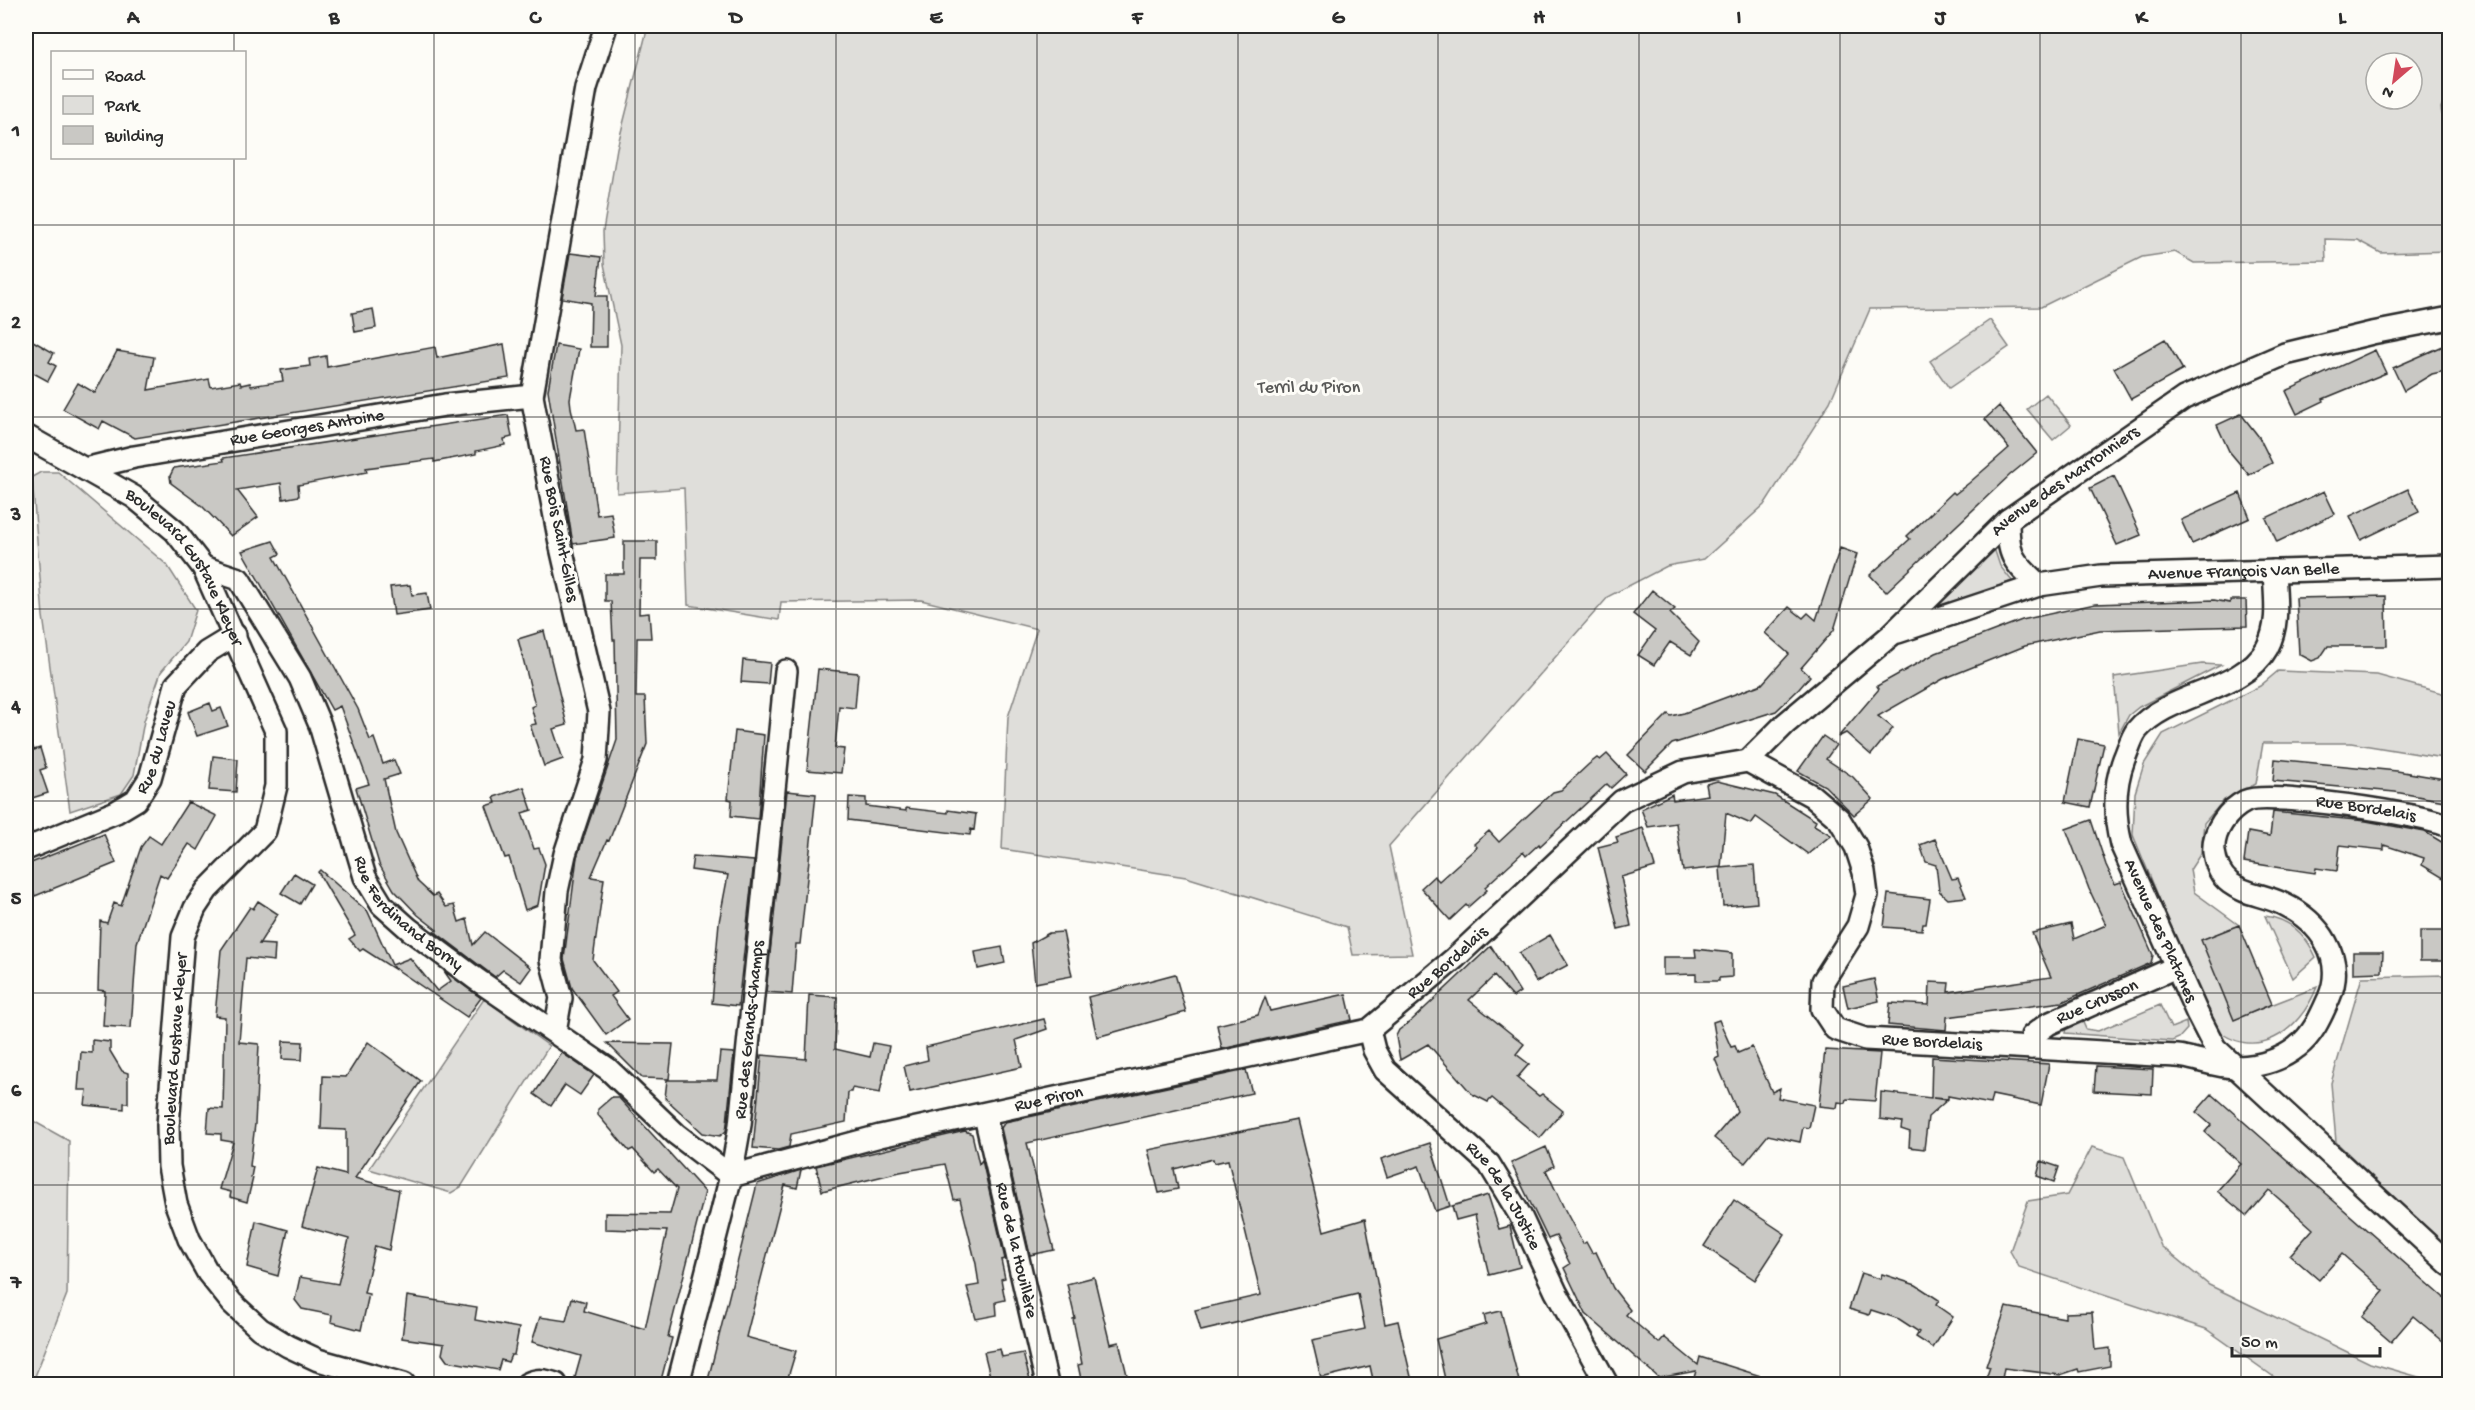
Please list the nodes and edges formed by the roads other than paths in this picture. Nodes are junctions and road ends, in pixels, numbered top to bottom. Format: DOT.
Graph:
graph roads {
  1 [pos="606,26"];
  2 [pos="2450,318"];
  3 [pos="532,396"];
  4 [pos="26,436"];
  5 [pos="85,469"];
  6 [pos="2008,520"];
  7 [pos="2450,566"];
  8 [pos="203,567"];
  9 [pos="2274,572"];
  10 [pos="2039,585"];
  11 [pos="235,635"];
  12 [pos="1891,635"];
  13 [pos="786,671"];
  14 [pos="1748,761"];
  15 [pos="2450,827"];
  16 [pos="26,849"];
  17 [pos="2176,968"];
  18 [pos="1369,1030"];
  19 [pos="555,1031"];
  20 [pos="2031,1048"];
  21 [pos="2234,1067"];
  22 [pos="985,1116"];
  23 [pos="731,1176"];
  24 [pos="2450,1265"];
  25 [pos="404,1384"];
  26 [pos="527,1384"];
  27 [pos="556,1384"];
  28 [pos="678,1384"];
  29 [pos="1047,1384"];
  30 [pos="1607,1384"];
  1 -- 3 [label="street, Rue Bois Saint-Gilles"];
  2 -- 6 [label="street, Avenue des Marronniers"];
  3 -- 5 [label="street, Rue Georges Antoine"];
  3 -- 19 [label="street, Rue Bois Saint-Gilles"];
  4 -- 5 [label="street, Boulevard Gustave Kleyer"];
  5 -- 8 [label="street, Boulevard Gustave Kleyer"];
  6 -- 10 [label="street"];
  6 -- 12 [label="street, Avenue des Marronniers"];
  7 -- 9 [label="street, Avenue François Van Belle"];
  8 -- 11 [label="street, Boulevard Gustave Kleyer"];
  8 -- 19 [label="street, Rue Ferdinand Borny"];
  9 -- 10 [label="street, Avenue François Van Belle"];
  9 -- 17 [label="street, Avenue des Platanes"];
  10 -- 12 [label="street, Avenue François Van Belle"];
  11 -- 16 [label="street, Rue du Laveu"];
  11 -- 25 [label="street, Boulevard Gustave Kleyer"];
  12 -- 14 [label="street, Avenue des Marronniers"];
  13 -- 23 [label="street, Rue des Grands-Champs"];
  14 -- 18 [label="street, Rue Bordelais"];
  14 -- 20 [label="street, Rue Bordelais"];
  15 -- 21 [label="street, Rue Bordelais"];
  17 -- 20 [label="street, Rue Crusson"];
  17 -- 21 [label="street, Avenue des Platanes"];
  18 -- 22 [label="street, Rue Piron"];
  18 -- 30 [label="street, Rue de la Justice"];
  19 -- 23 [label="street, Rue Ferdinand Borny"];
  20 -- 21 [label="street, Rue Bordelais"];
  21 -- 24 [label="street, Avenue des Platanes"];
  22 -- 23 [label="street, Rue Piron"];
  22 -- 29 [label="street, Rue de la Houillère"];
  23 -- 28 [label="street, Rue des Grands-Champs"];
  26 -- 27 [label="street"];
}
